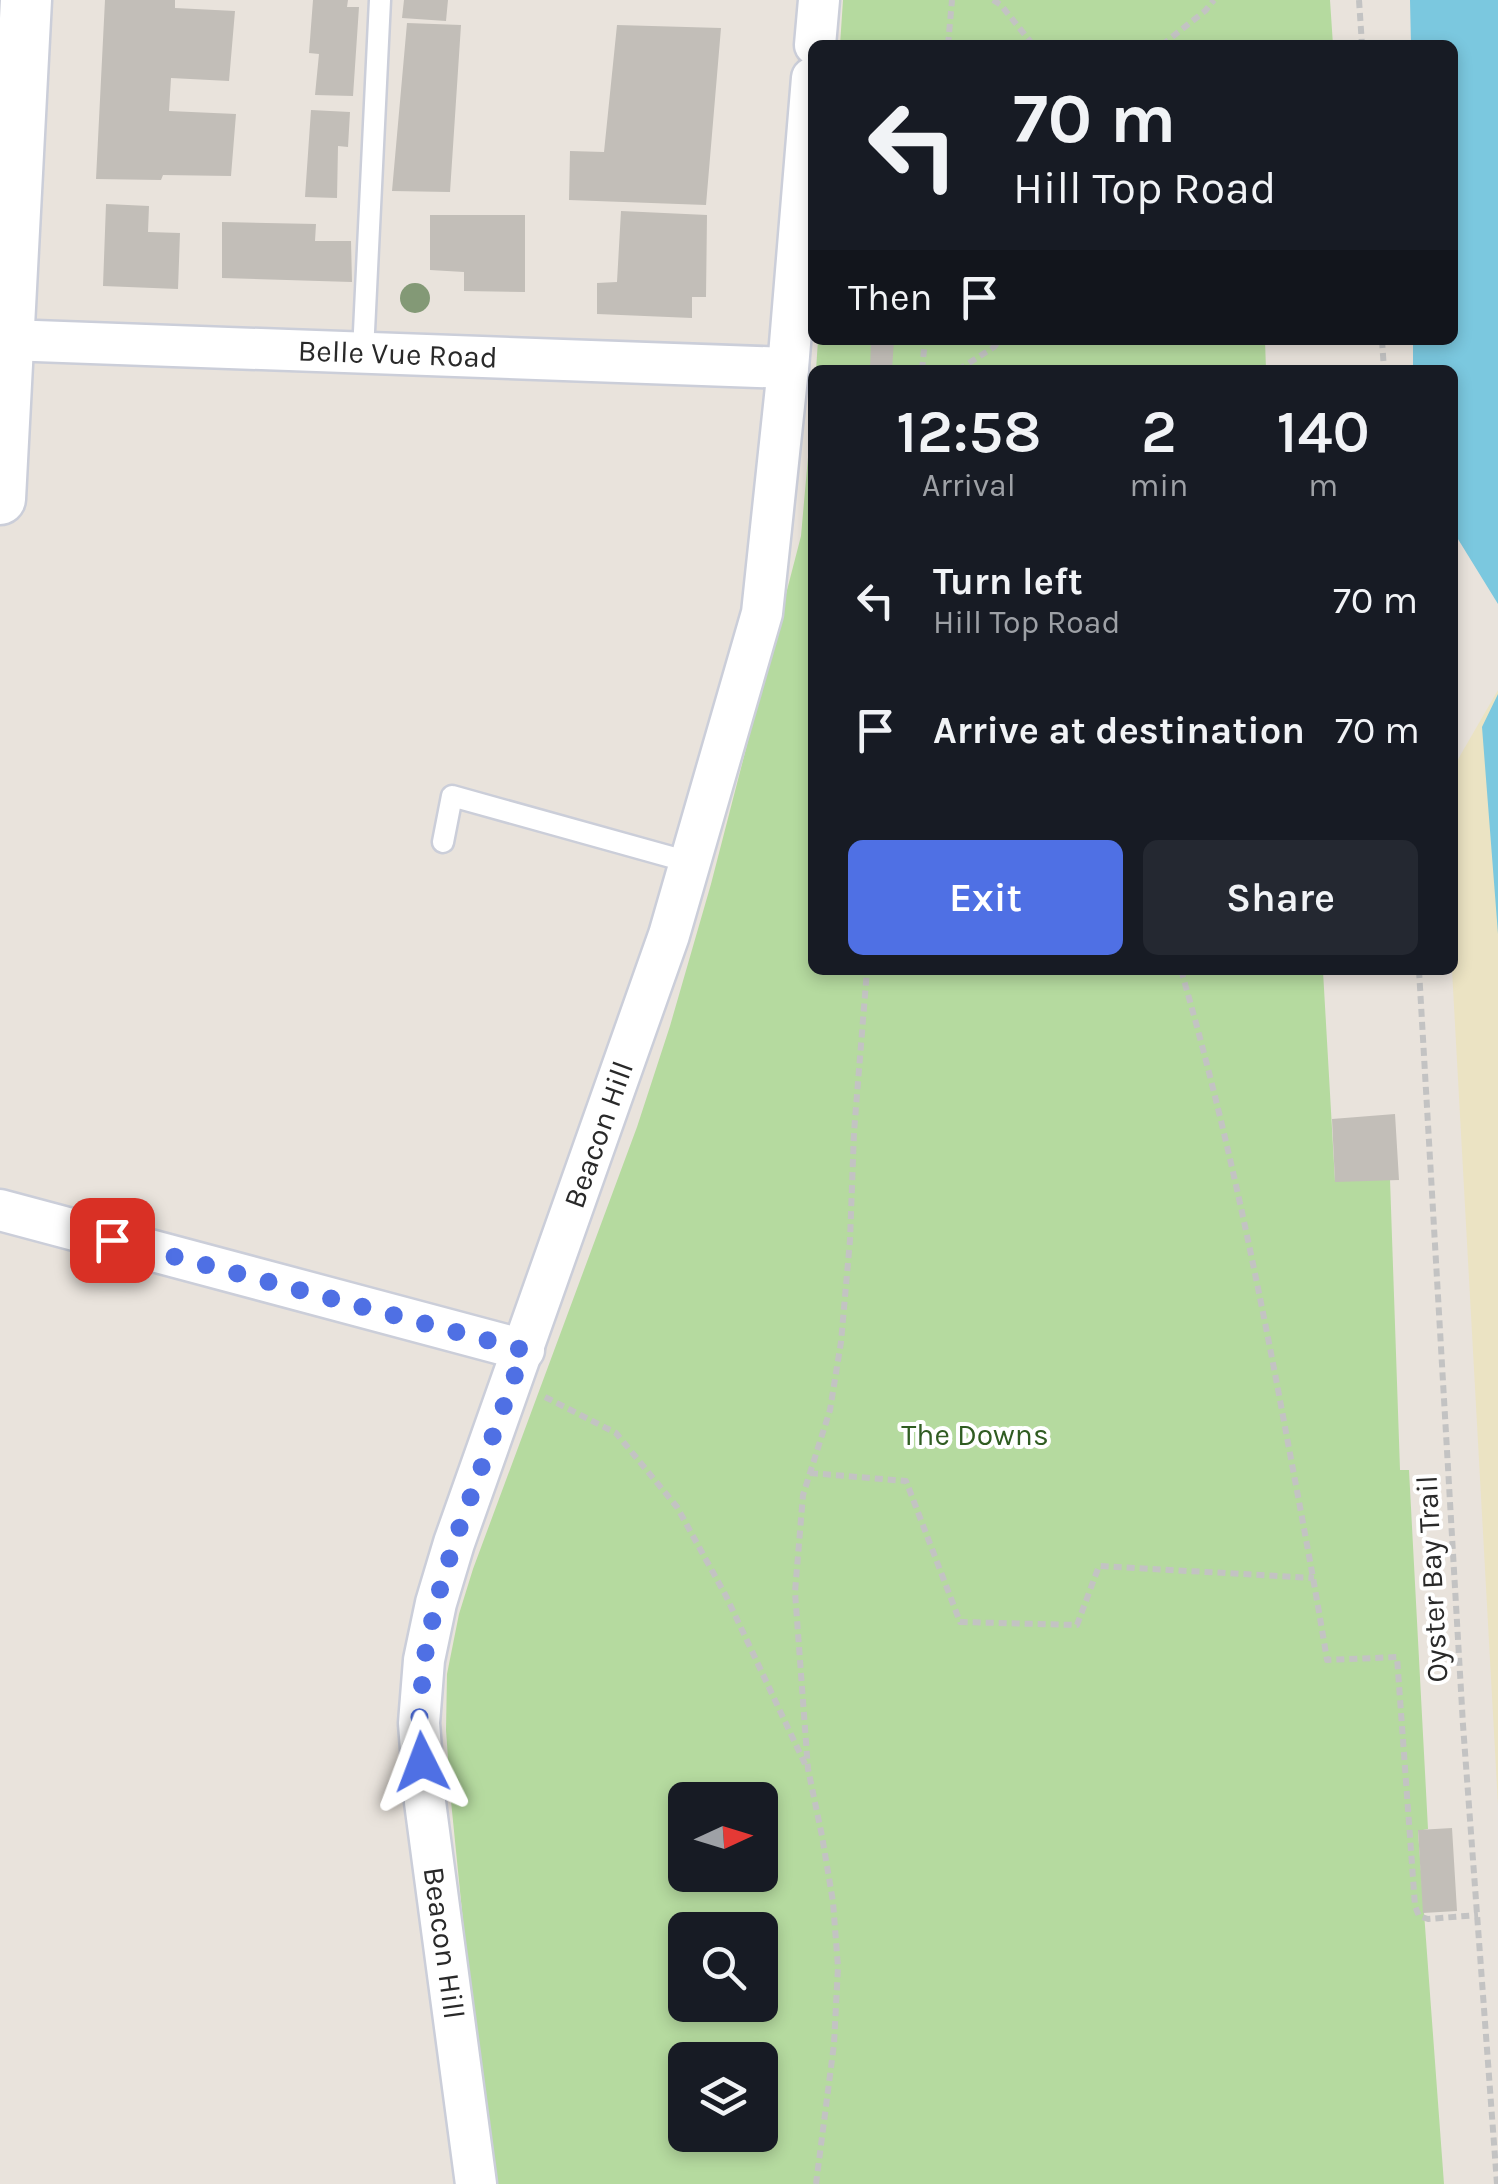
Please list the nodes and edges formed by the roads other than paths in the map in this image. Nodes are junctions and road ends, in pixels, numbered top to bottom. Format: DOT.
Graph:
graph roads {
  1 [pos="26,0"];
  2 [pos="380,0"];
  3 [pos="819,0"];
  4 [pos="815,40"];
  5 [pos="808,126"];
  6 [pos="8,178"];
  7 [pos="8,340"];
  8 [pos="364,352"];
  9 [pos="788,368"];
  10 [pos="0,499"];
  11 [pos="443,842"];
  12 [pos="689,862"];
  13 [pos="0,1210"];
  14 [pos="518,1366"];
  15 [pos="476,2184"];
  1 -- 6 [label="street"];
  2 -- 8 [label="lane"];
  3 -- 4 [label="street"];
  5 -- 9 [label="street, Beacon Hill"];
  6 -- 7 [label="street"];
  7 -- 8 [label="street, Belle Vue Road"];
  7 -- 10 [label="street"];
  8 -- 9 [label="street, Belle Vue Road"];
  9 -- 12 [label="street, Beacon Hill"];
  11 -- 12 [label="lane"];
  12 -- 14 [label="street, Beacon Hill"];
  13 -- 14 [label="street"];
  14 -- 15 [label="street, Beacon Hill"];
}
